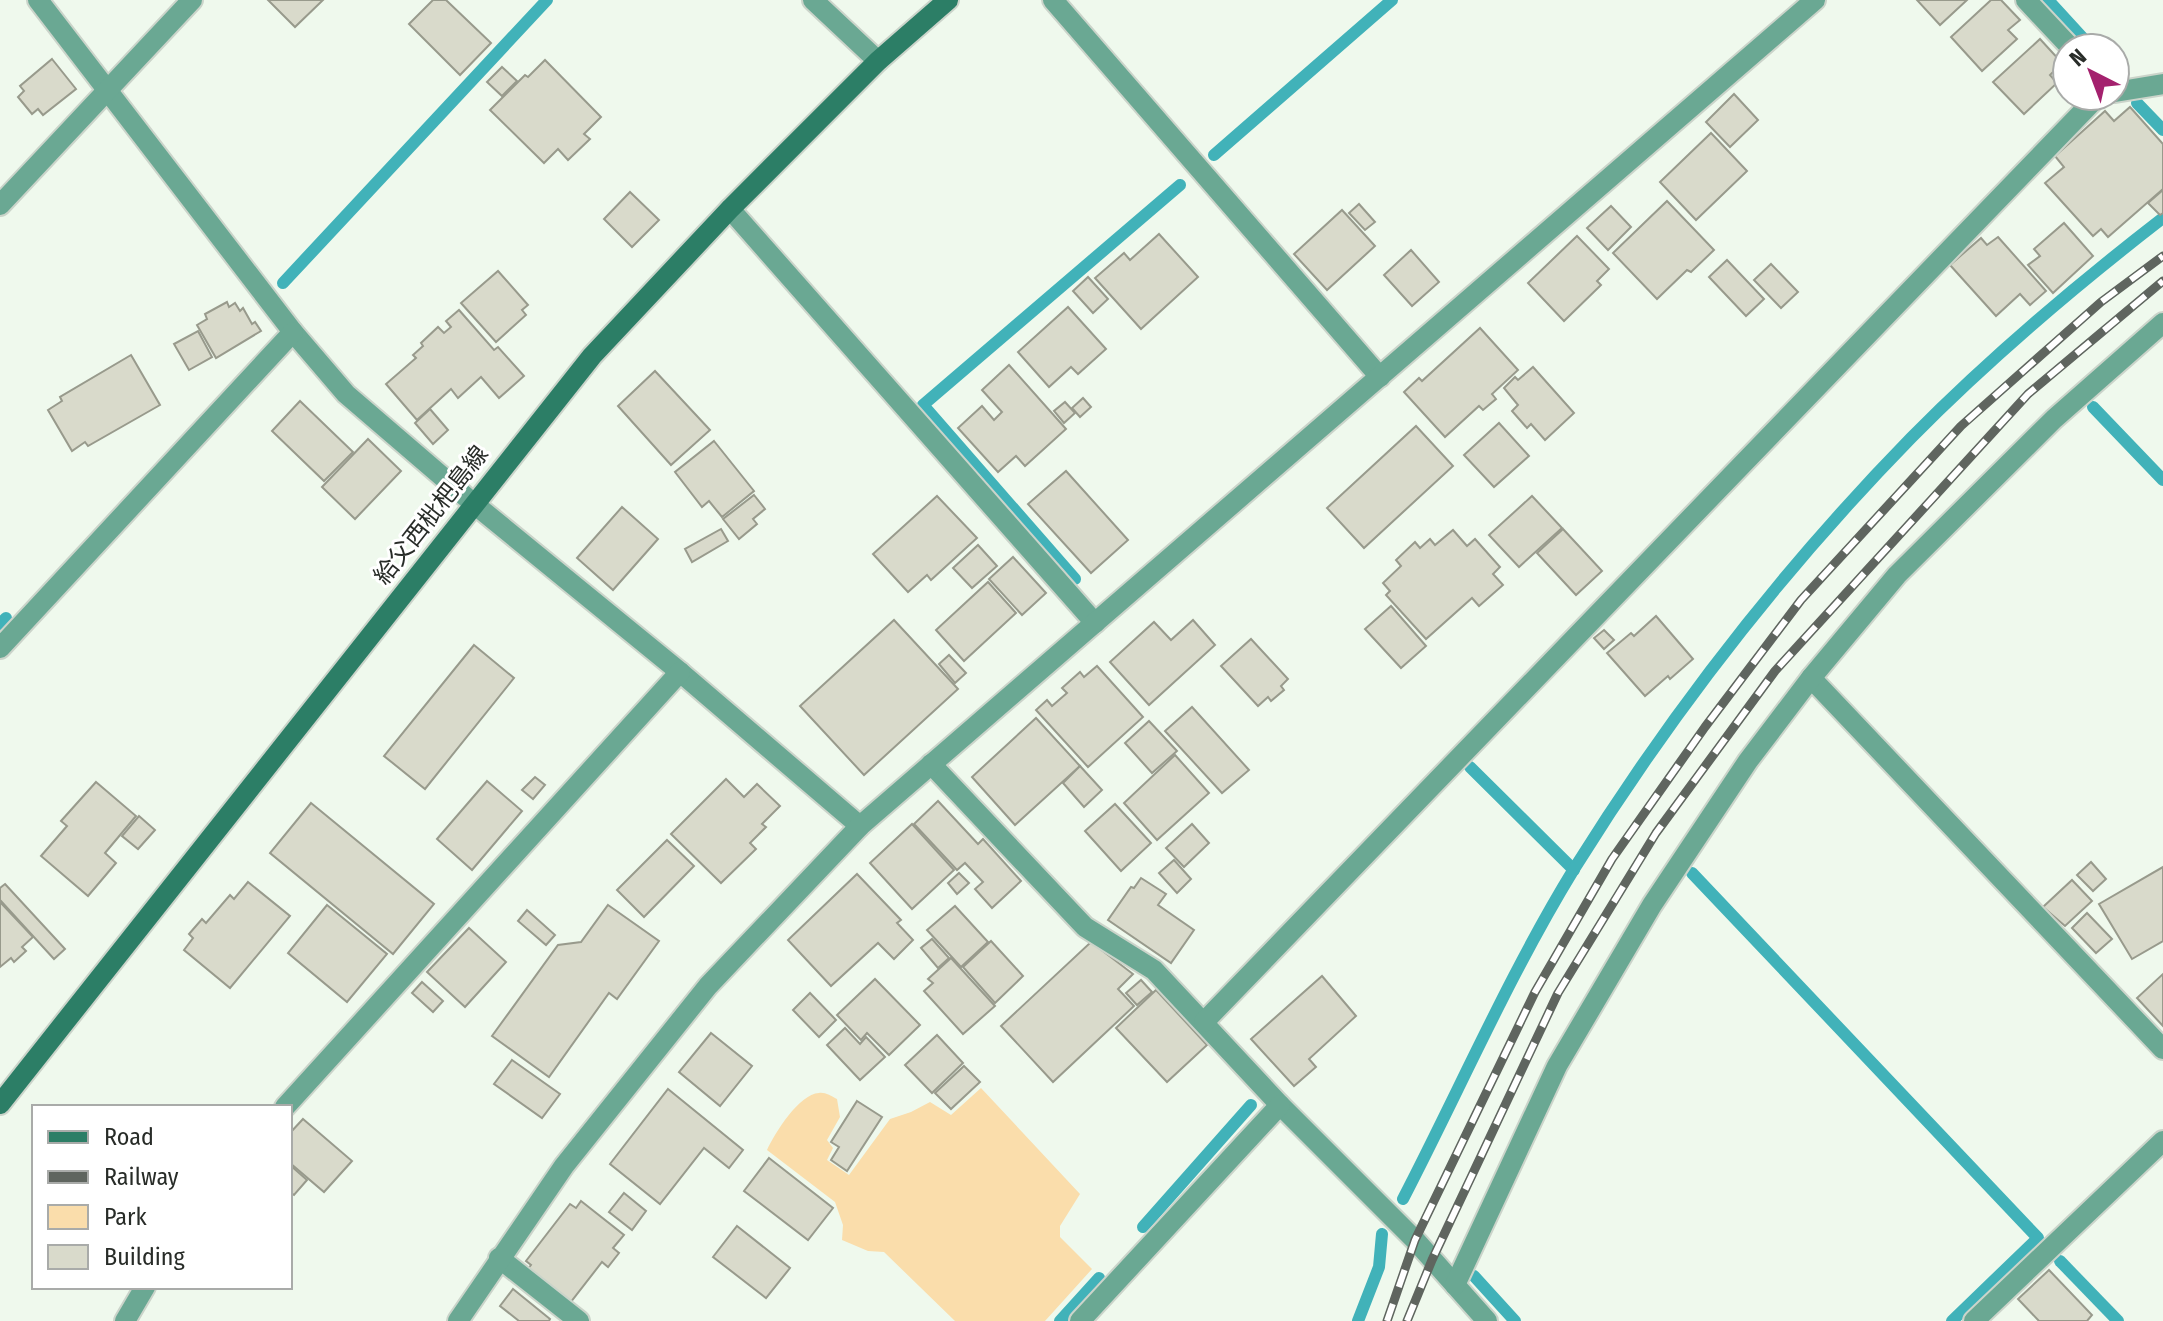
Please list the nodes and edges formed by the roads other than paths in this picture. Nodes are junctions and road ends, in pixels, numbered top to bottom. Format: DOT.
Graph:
graph roads {
  1 [pos="38,0"];
  2 [pos="192,0"];
  3 [pos="813,0"];
  4 [pos="948,0"];
  5 [pos="1053,0"];
  6 [pos="1815,0"];
  7 [pos="2026,0"];
  8 [pos="2056,32"];
  9 [pos="878,61"];
  10 [pos="2163,84"];
  11 [pos="2131,89"];
  12 [pos="107,90"];
  13 [pos="2083,112"];
  14 [pos="0,205"];
  15 [pos="730,209"];
  16 [pos="2163,323"];
  17 [pos="293,332"];
  18 [pos="1380,377"];
  19 [pos="473,503"];
  20 [pos="1095,623"];
  21 [pos="0,648"];
  22 [pos="680,672"];
  23 [pos="1811,678"];
  24 [pos="931,764"];
  25 [pos="860,826"];
  26 [pos="1204,1022"];
  27 [pos="2163,1049"];
  28 [pos="0,1104"];
  29 [pos="287,1105"];
  30 [pos="1280,1105"];
  31 [pos="2163,1141"];
  32 [pos="499,1258"];
  33 [pos="1455,1285"];
  34 [pos="144,1289"];
  35 [pos="125,1321"];
  36 [pos="458,1321"];
  37 [pos="579,1321"];
  38 [pos="1080,1321"];
  39 [pos="1487,1321"];
  40 [pos="1974,1321"];
  1 -- 12 [label="street"];
  2 -- 12 [label="street"];
  3 -- 9 [label="street"];
  4 -- 9 [label="main road, 給父西枇杷島線"];
  5 -- 18 [label="street"];
  6 -- 18 [label="street"];
  7 -- 8 [label="street"];
  9 -- 15 [label="main road, 給父西枇杷島線"];
  10 -- 11 [label="street"];
  12 -- 14 [label="street"];
  12 -- 17 [label="street"];
  13 -- 26 [label="street"];
  15 -- 19 [label="main road, 給父西枇杷島線"];
  15 -- 20 [label="street"];
  16 -- 23 [label="street"];
  17 -- 19 [label="street"];
  17 -- 21 [label="street"];
  18 -- 20 [label="street"];
  19 -- 22 [label="street"];
  19 -- 28 [label="main road, 給父西枇杷島線"];
  20 -- 24 [label="street"];
  22 -- 25 [label="street"];
  22 -- 29 [label="street"];
  23 -- 27 [label="street"];
  23 -- 33 [label="street"];
  24 -- 25 [label="street"];
  24 -- 26 [label="street"];
  25 -- 32 [label="street"];
  26 -- 30 [label="street"];
  30 -- 33 [label="street"];
  30 -- 38 [label="street"];
  31 -- 40 [label="street"];
  32 -- 36 [label="street"];
  32 -- 37 [label="street"];
  33 -- 39 [label="street"];
  34 -- 35 [label="street"];
}
